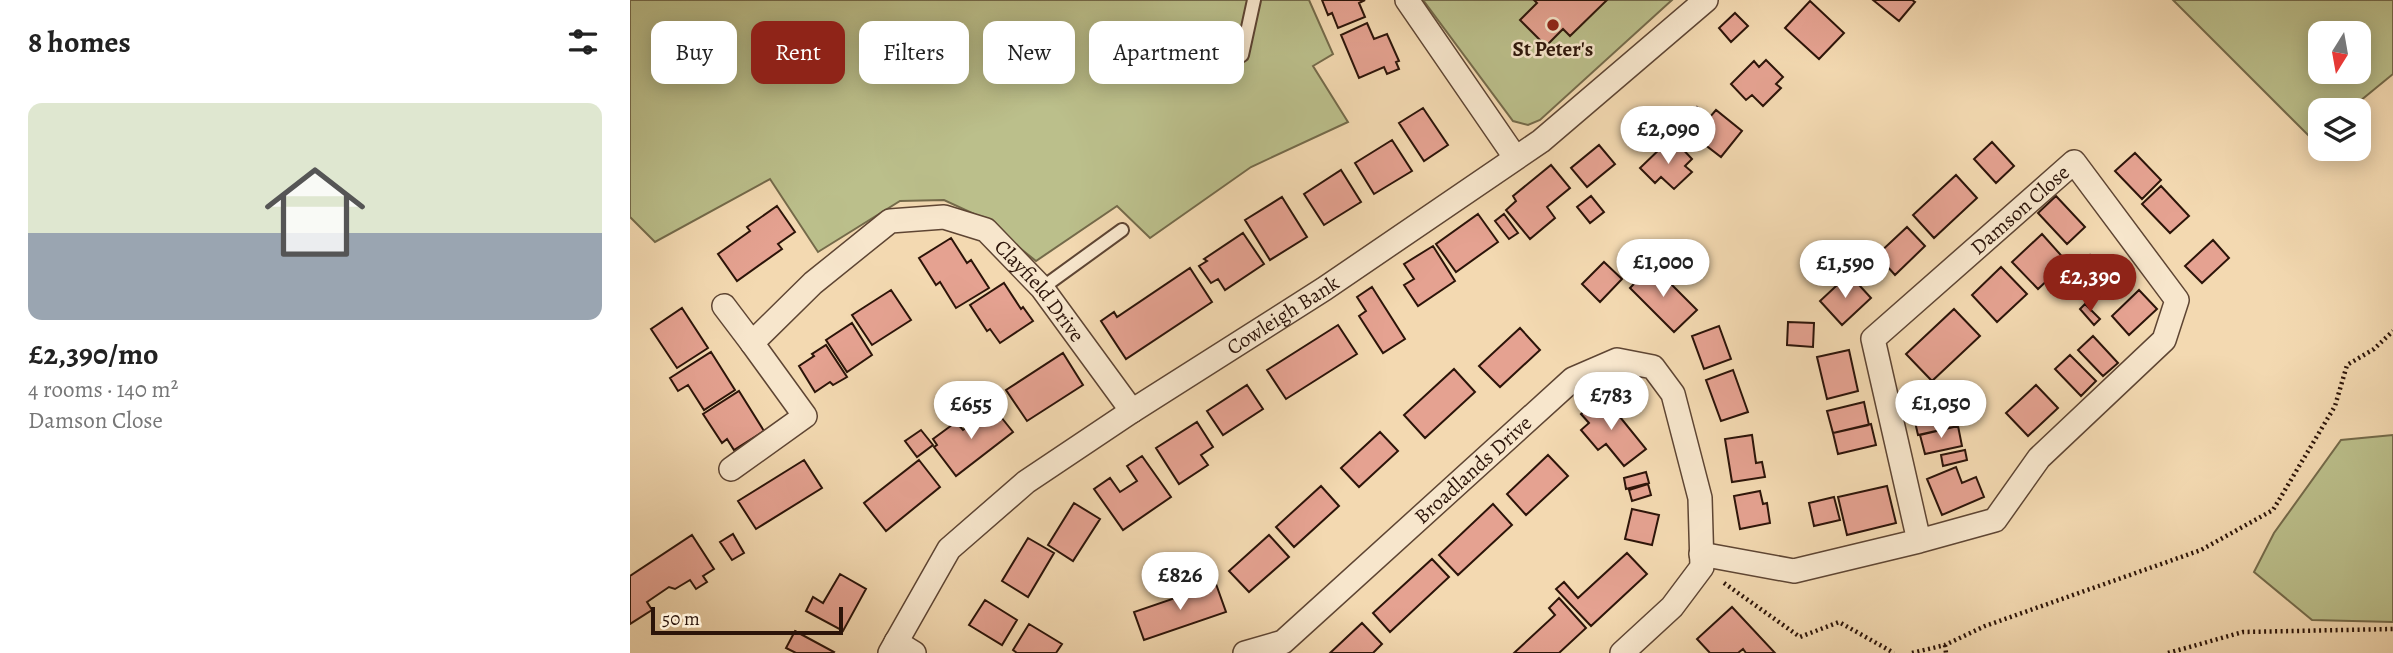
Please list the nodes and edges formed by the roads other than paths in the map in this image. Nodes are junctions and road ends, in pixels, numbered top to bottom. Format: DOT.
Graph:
graph roads {
  1 [pos="1254,0"];
  2 [pos="1407,0"];
  3 [pos="1706,0"];
  4 [pos="1244,46"];
  5 [pos="1515,157"];
  6 [pos="1122,230"];
  7 [pos="1042,288"];
  8 [pos="724,306"];
  9 [pos="752,343"];
  10 [pos="1132,411"];
  11 [pos="731,469"];
  12 [pos="1919,541"];
  13 [pos="1702,561"];
  14 [pos="900,649"];
  15 [pos="1245,653"];
  16 [pos="1622,653"];
  1 -- 4 [label="lane"];
  2 -- 5 [label="street"];
  3 -- 5 [label="street, Cowleigh Bank"];
  5 -- 10 [label="street, Cowleigh Bank"];
  6 -- 7 [label="lane"];
  7 -- 9 [label="street, Clayfield Drive"];
  7 -- 10 [label="street, Clayfield Drive"];
  8 -- 9 [label="street"];
  9 -- 11 [label="street"];
  10 -- 14 [label="street, Cowleigh Bank"];
  12 -- 12 [label="street, Damson Close"];
  12 -- 13 [label="street, Damson Close"];
  13 -- 15 [label="street, Broadlands Drive"];
  13 -- 16 [label="street"];
}
